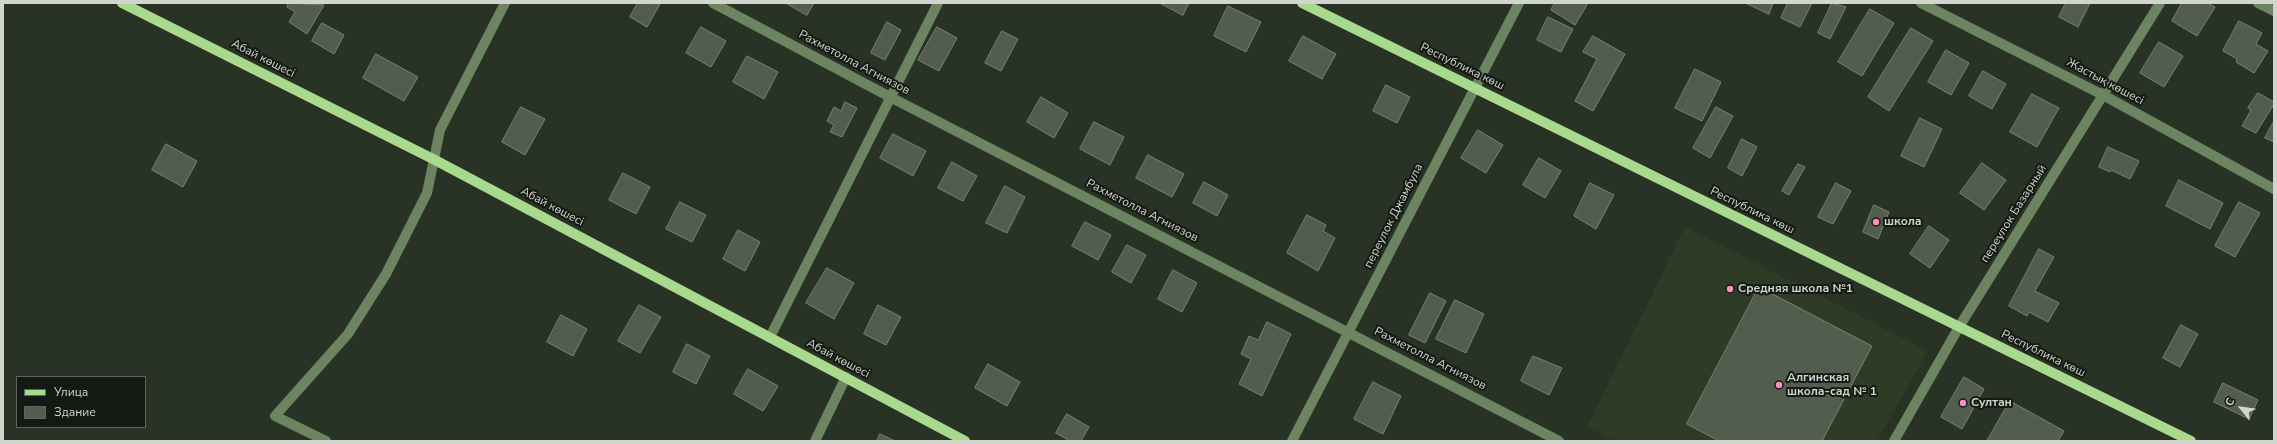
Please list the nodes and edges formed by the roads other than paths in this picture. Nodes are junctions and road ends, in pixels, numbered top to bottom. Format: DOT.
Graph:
graph roads {
  1 [pos="122,3"];
  2 [pos="505,3"];
  3 [pos="713,3"];
  4 [pos="938,3"];
  5 [pos="1302,3"];
  6 [pos="1519,3"];
  7 [pos="1921,3"];
  8 [pos="2160,3"];
  9 [pos="2258,3"];
  10 [pos="2274,11"];
  11 [pos="1475,88"];
  12 [pos="2103,95"];
  13 [pos="892,98"];
  14 [pos="435,160"];
  15 [pos="2274,189"];
  16 [pos="1959,327"];
  17 [pos="1348,332"];
  18 [pos="770,337"];
  19 [pos="846,378"];
  20 [pos="326,441"];
  21 [pos="815,441"];
  22 [pos="965,441"];
  23 [pos="1292,441"];
  24 [pos="1559,441"];
  25 [pos="1894,441"];
  26 [pos="2191,441"];
  1 -- 14 [label="main road, Абай көшесі"];
  2 -- 14 [label="street"];
  3 -- 13 [label="street, Рахметолла Агниязов"];
  4 -- 13 [label="street"];
  5 -- 11 [label="main road, Республика көш"];
  6 -- 11 [label="street, переулок Джамбула"];
  7 -- 12 [label="street, Жастық көшесі"];
  8 -- 12 [label="street, переулок Базарный"];
  9 -- 10 [label="street"];
  11 -- 16 [label="main road, Республика көш"];
  11 -- 17 [label="street, переулок Джамбула"];
  12 -- 15 [label="street, Жастық көшесі"];
  12 -- 16 [label="street, переулок Базарный"];
  13 -- 17 [label="street, Рахметолла Агниязов"];
  13 -- 18 [label="street"];
  14 -- 18 [label="main road, Абай көшесі"];
  14 -- 20 [label="street"];
  16 -- 25 [label="street, переулок Базарный"];
  16 -- 26 [label="main road, Республика көш"];
  17 -- 23 [label="street, переулок Джамбула"];
  17 -- 24 [label="street, Рахметолла Агниязов"];
  18 -- 19 [label="main road, Абай көшесі"];
  19 -- 21 [label="street"];
  19 -- 22 [label="main road, Абай көшесі"];
}
